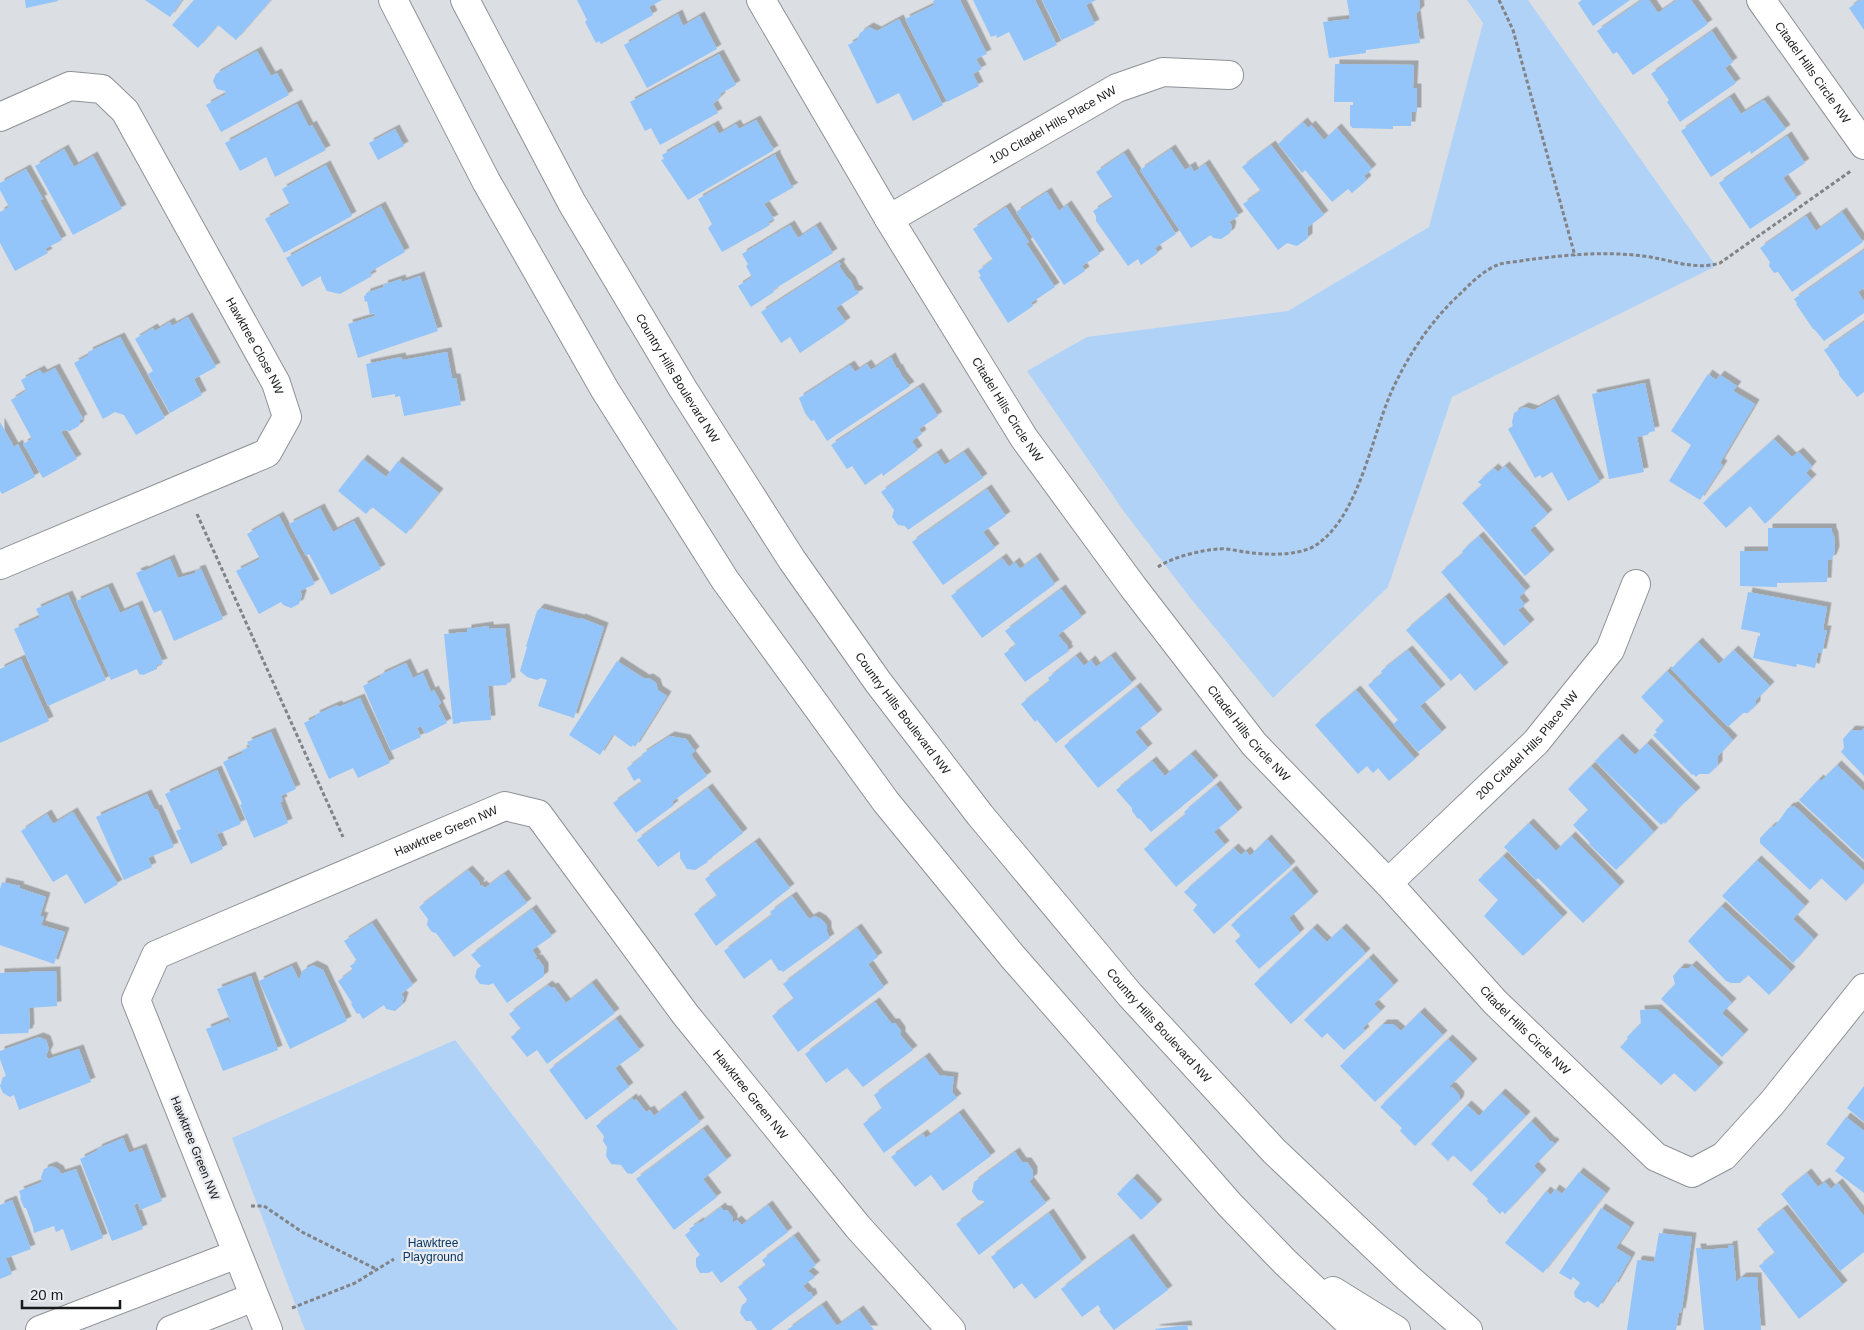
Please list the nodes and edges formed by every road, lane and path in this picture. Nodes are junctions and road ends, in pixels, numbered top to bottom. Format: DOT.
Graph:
graph roads {
  1 [pos="393,0"];
  2 [pos="465,0"];
  3 [pos="761,0"];
  4 [pos="1499,0"];
  5 [pos="1761,0"];
  6 [pos="1229,75"];
  7 [pos="0,117"];
  8 [pos="1864,145"];
  9 [pos="1853,170"];
  10 [pos="889,219"];
  11 [pos="1575,256"];
  12 [pos="193,505"];
  13 [pos="0,565"];
  14 [pos="1158,567"];
  15 [pos="1636,584"];
  16 [pos="343,837"];
  17 [pos="1388,883"];
  18 [pos="1864,988"];
  19 [pos="248,1206"];
  20 [pos="237,1254"];
  21 [pos="394,1259"];
  22 [pos="1285,1262"];
  23 [pos="376,1269"];
  24 [pos="254,1297"];
  25 [pos="289,1309"];
  26 [pos="40,1330"];
  27 [pos="171,1330"];
  28 [pos="268,1330"];
  29 [pos="951,1330"];
  30 [pos="1357,1330"];
  31 [pos="1396,1330"];
  32 [pos="1468,1330"];
  1 -- 22 [label="street"];
  2 -- 32 [label="street, Country Hills Boulevard NW"];
  3 -- 10 [label="street, Citadel Hills Circle NW"];
  4 -- 11 [label="path"];
  5 -- 8 [label="street, Citadel Hills Circle NW"];
  6 -- 10 [label="street, 100 Citadel Hills Place NW"];
  7 -- 13 [label="street, Hawktree Close NW"];
  9 -- 11 [label="path"];
  10 -- 17 [label="street, Citadel Hills Circle NW"];
  11 -- 14 [label="path"];
  12 -- 16 [label="path"];
  15 -- 17 [label="street, 200 Citadel Hills Place NW"];
  17 -- 18 [label="street, Citadel Hills Circle NW"];
  19 -- 23 [label="path"];
  20 -- 24 [label="street, Hawktree Green NW"];
  20 -- 26 [label="street"];
  20 -- 29 [label="street, Hawktree Green NW"];
  21 -- 23 [label="path"];
  22 -- 30 [label="street"];
  22 -- 31 [label="street"];
  23 -- 25 [label="path"];
  24 -- 27 [label="street"];
  24 -- 28 [label="street, Hawktree Green NW"];
}
